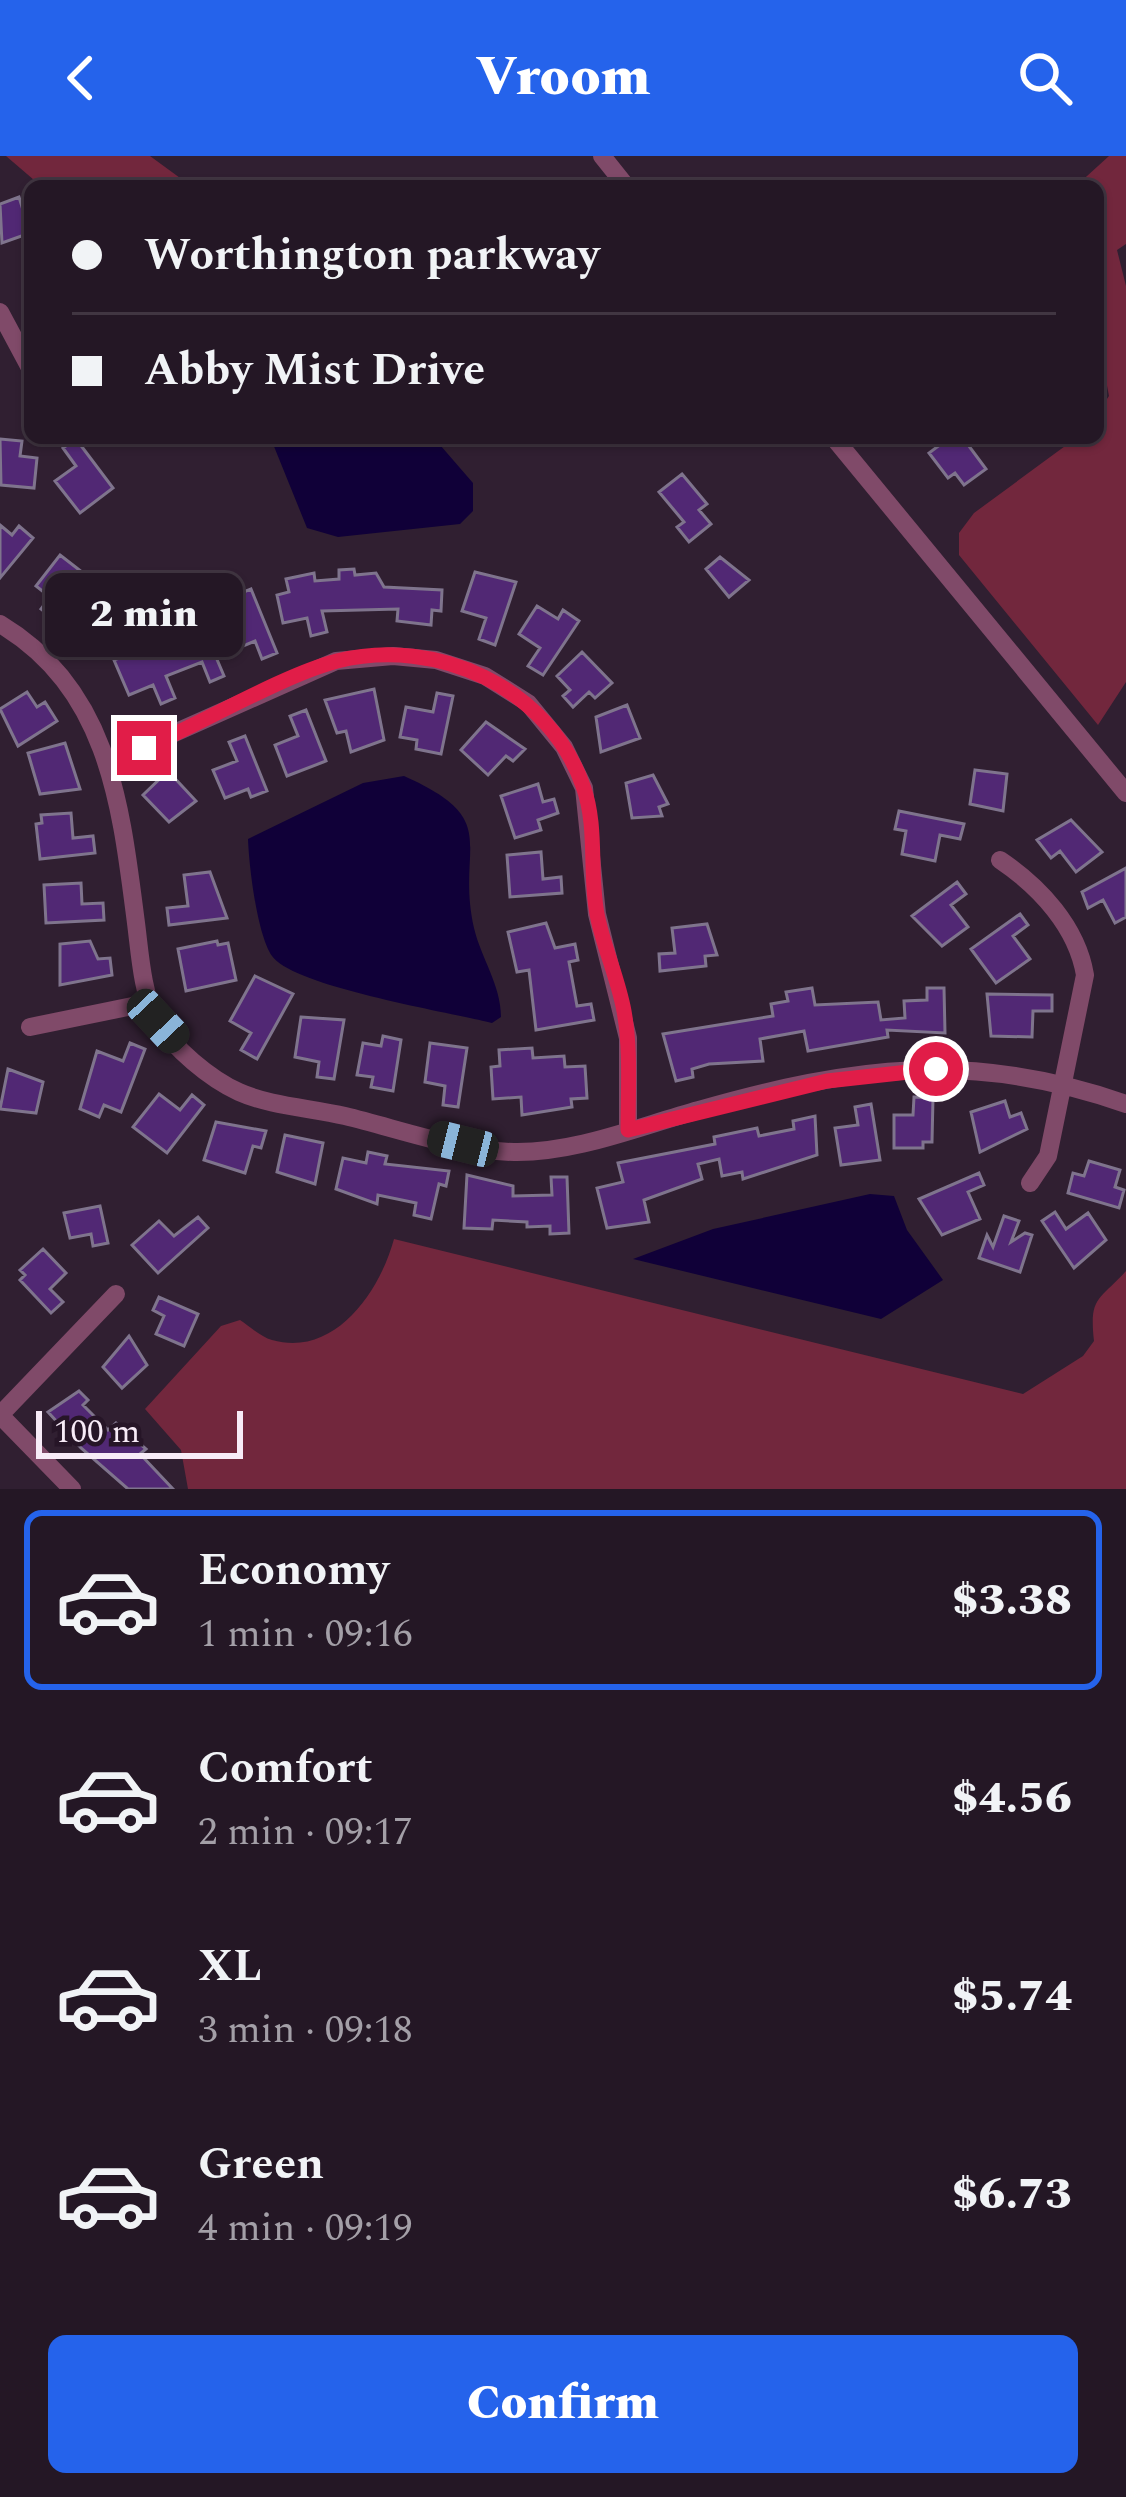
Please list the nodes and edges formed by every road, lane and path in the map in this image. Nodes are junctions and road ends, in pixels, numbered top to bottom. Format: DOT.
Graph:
graph roads {
  1 [pos="602,156"];
  2 [pos="621,180"];
  3 [pos="0,312"];
  4 [pos="24,357"];
  5 [pos="839,444"];
  6 [pos="0,624"];
  7 [pos="107,763"];
  8 [pos="1126,793"];
  9 [pos="1000,860"];
  10 [pos="152,1002"];
  11 [pos="30,1028"];
  12 [pos="1066,1085"];
  13 [pos="1126,1105"];
  14 [pos="628,1130"];
  15 [pos="1030,1183"];
  16 [pos="116,1294"];
  17 [pos="0,1415"];
  18 [pos="72,1489"];
  1 -- 2 [label="street"];
  3 -- 4 [label="street"];
  5 -- 8 [label="street"];
  6 -- 7 [label="street"];
  7 -- 10 [label="street"];
  7 -- 14 [label="street"];
  9 -- 12 [label="street"];
  10 -- 11 [label="street"];
  10 -- 14 [label="street"];
  12 -- 13 [label="street"];
  12 -- 14 [label="street"];
  12 -- 15 [label="street"];
  16 -- 17 [label="street"];
  17 -- 18 [label="street"];
}
